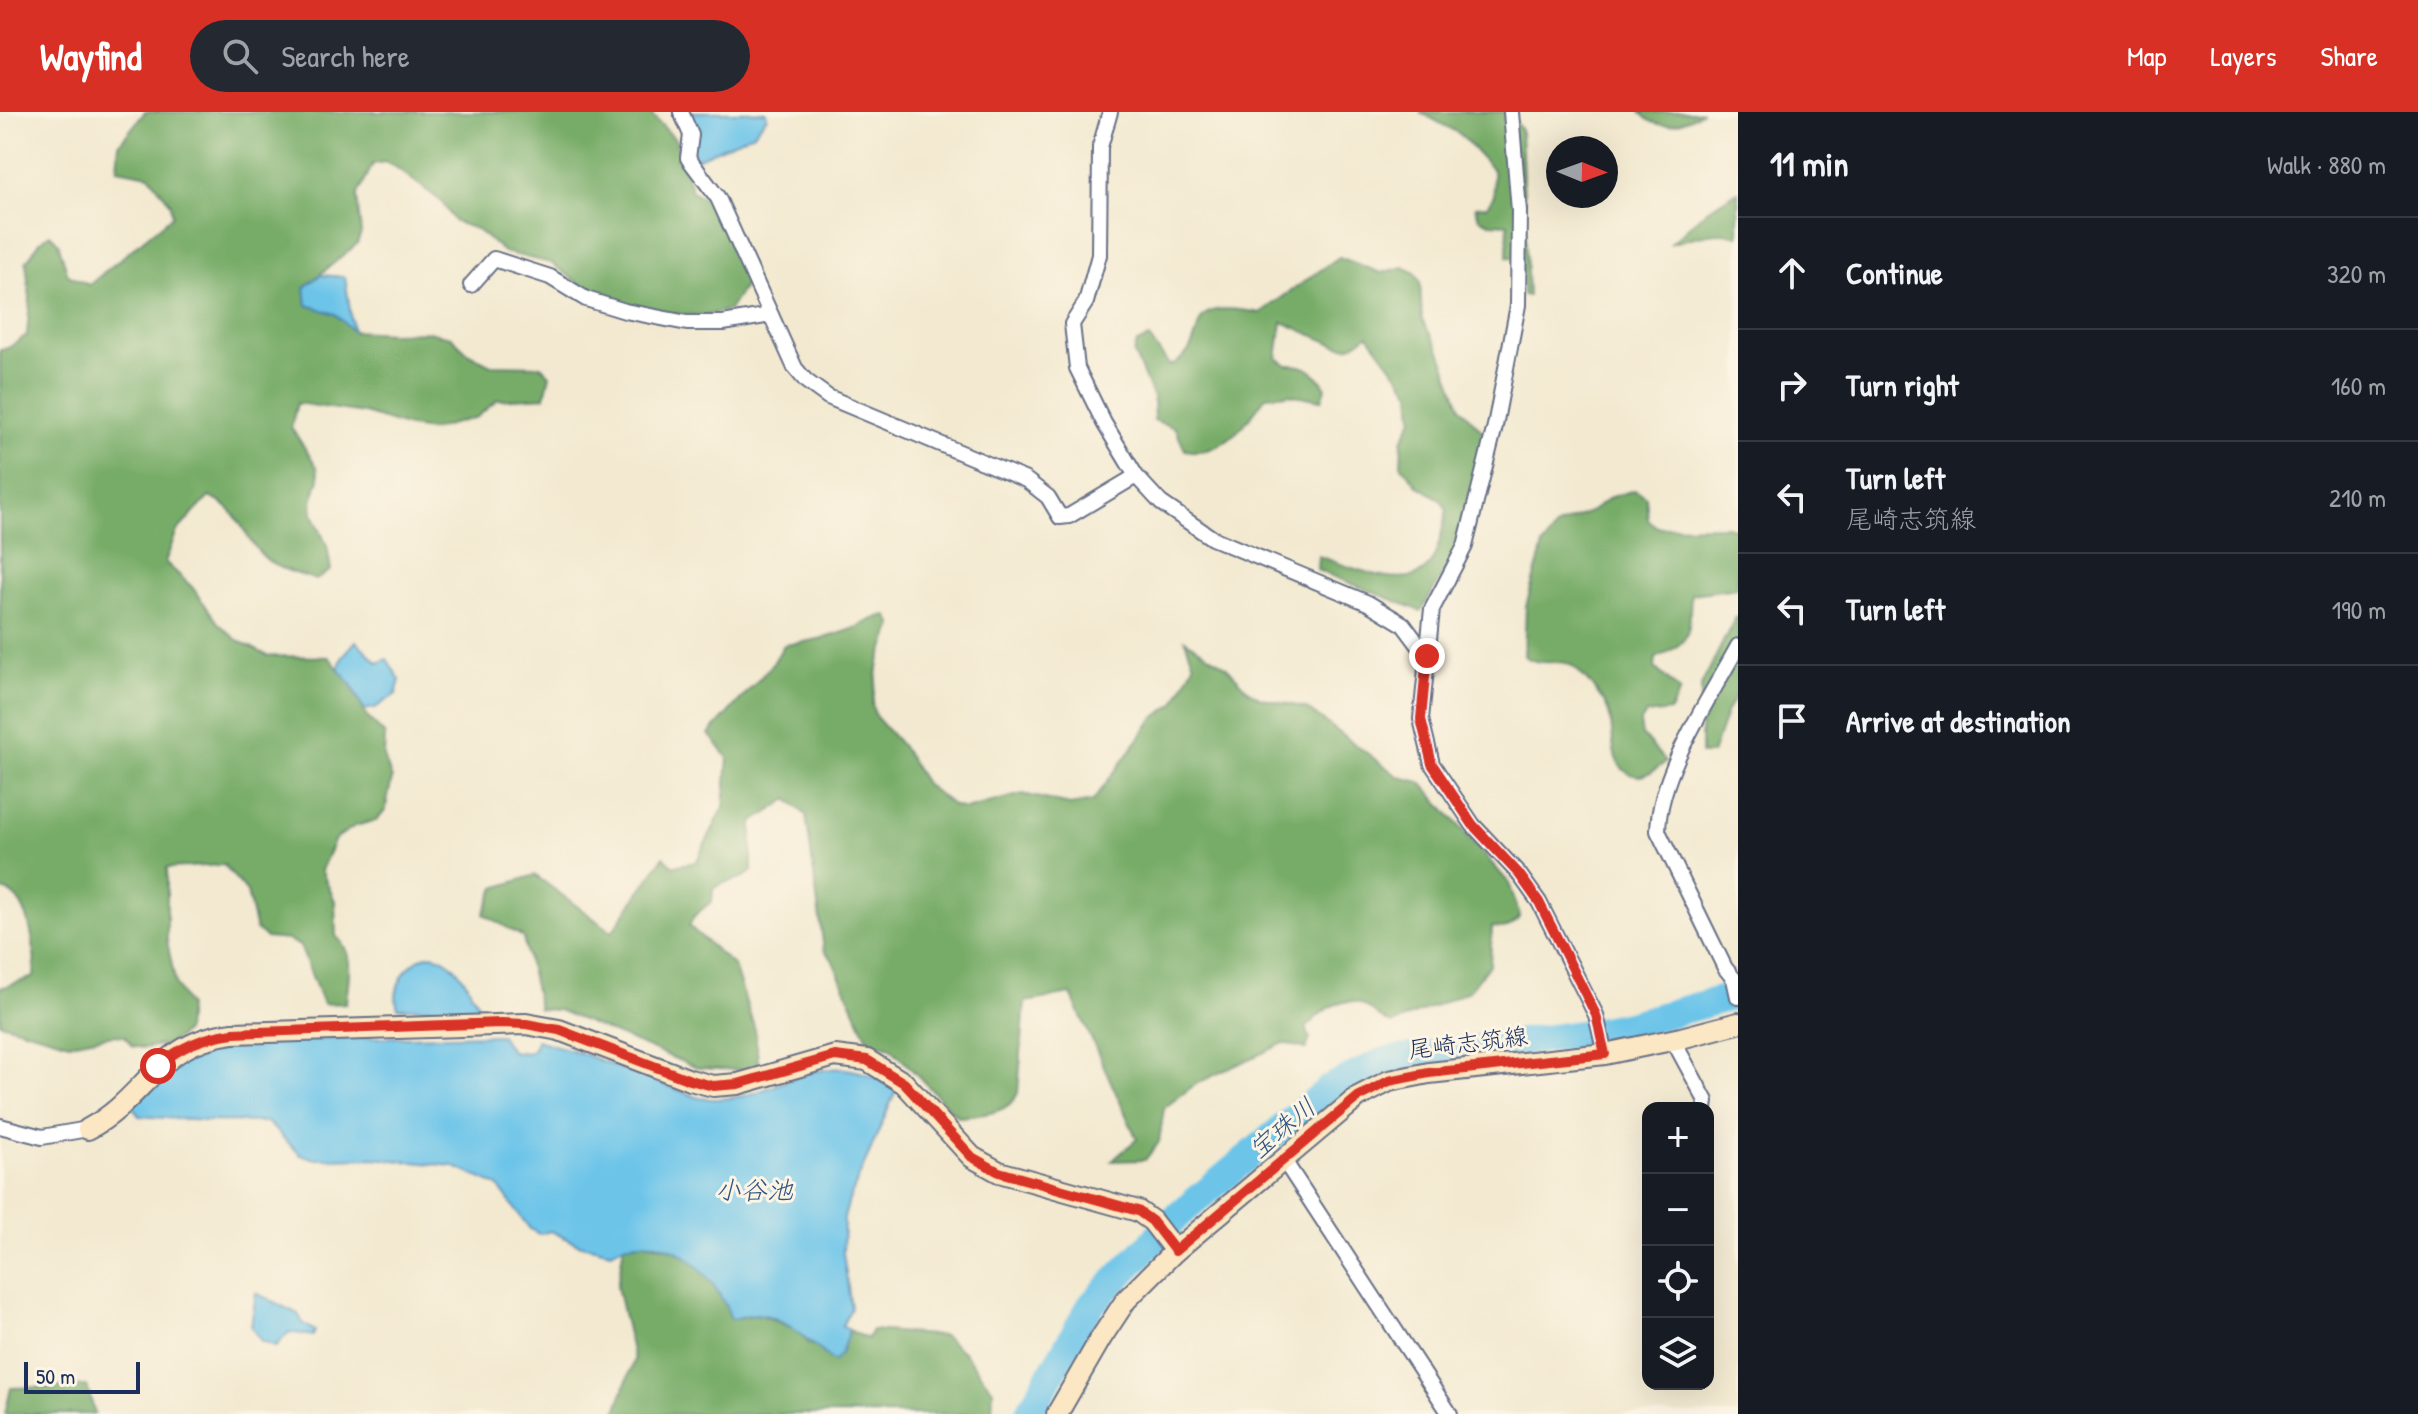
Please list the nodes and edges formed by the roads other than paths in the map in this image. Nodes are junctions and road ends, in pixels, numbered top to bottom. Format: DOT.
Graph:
graph roads {
  1 [pos="681,112"];
  2 [pos="1110,112"];
  3 [pos="1511,112"];
  4 [pos="471,285"];
  5 [pos="771,315"];
  6 [pos="1136,476"];
  7 [pos="1738,646"];
  8 [pos="1427,656"];
  9 [pos="1738,997"];
  10 [pos="1738,1023"];
  11 [pos="1673,1040"];
  12 [pos="1604,1049"];
  13 [pos="1706,1102"];
  14 [pos="0,1126"];
  15 [pos="88,1129"];
  16 [pos="1283,1159"];
  17 [pos="1172,1247"];
  18 [pos="1057,1414"];
  19 [pos="1450,1414"];
  1 -- 5 [label="street"];
  2 -- 6 [label="street"];
  3 -- 8 [label="street"];
  4 -- 5 [label="street"];
  5 -- 6 [label="street"];
  6 -- 8 [label="street"];
  7 -- 9 [label="street"];
  8 -- 12 [label="street"];
  10 -- 11 [label="street, 尾崎志筑線"];
  11 -- 12 [label="street, 尾崎志筑線"];
  11 -- 13 [label="street"];
  12 -- 16 [label="street, 尾崎志筑線"];
  14 -- 15 [label="street"];
  15 -- 17 [label="street"];
  16 -- 17 [label="street, 尾崎志筑線"];
  16 -- 19 [label="street"];
  17 -- 18 [label="street, 尾崎志筑線"];
}
